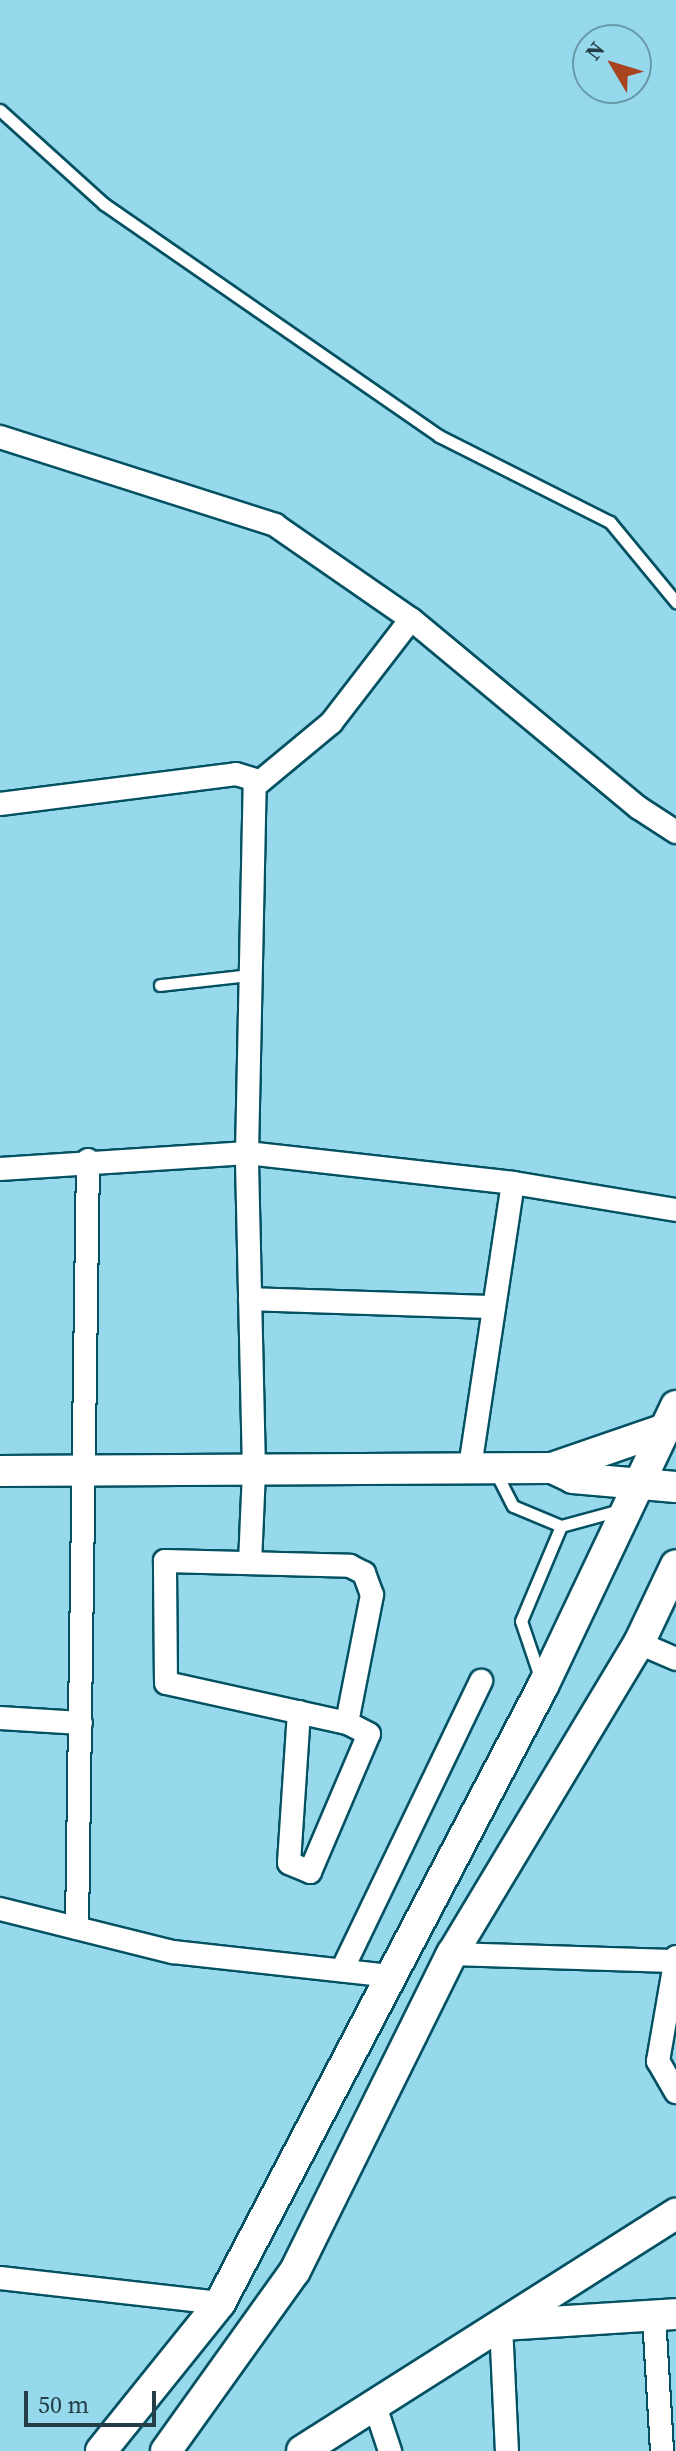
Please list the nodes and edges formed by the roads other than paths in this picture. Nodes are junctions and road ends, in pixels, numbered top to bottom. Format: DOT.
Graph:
graph roads {
  1 [pos="0,110"];
  2 [pos="0,437"];
  3 [pos="676,602"];
  4 [pos="411,619"];
  5 [pos="259,781"];
  6 [pos="0,804"];
  7 [pos="676,832"];
  8 [pos="249,975"];
  9 [pos="160,985"];
  10 [pos="247,1153"];
  11 [pos="88,1160"];
  12 [pos="0,1169"];
  13 [pos="513,1183"];
  14 [pos="676,1210"];
  15 [pos="250,1299"];
  16 [pos="494,1307"];
  17 [pos="672,1420"];
  18 [pos="482,1467"];
  19 [pos="552,1468"];
  20 [pos="85,1470"];
  21 [pos="254,1470"];
  22 [pos="0,1471"];
  23 [pos="638,1482"];
  24 [pos="676,1487"];
  25 [pos="625,1509"];
  26 [pos="561,1526"];
  27 [pos="250,1563"];
  28 [pos="676,1565"];
  29 [pos="639,1643"];
  30 [pos="676,1659"];
  31 [pos="481,1681"];
  32 [pos="543,1686"];
  33 [pos="299,1712"];
  34 [pos="0,1718"];
  35 [pos="81,1723"];
  36 [pos="347,1723"];
  37 [pos="0,1909"];
  38 [pos="77,1928"];
  39 [pos="452,1954"];
  40 [pos="675,1959"];
  41 [pos="342,1970"];
  42 [pos="390,1976"];
  43 [pos="667,2038"];
  44 [pos="676,2092"];
  45 [pos="676,2214"];
  46 [pos="0,2278"];
  47 [pos="220,2303"];
  48 [pos="665,2315"];
  49 [pos="501,2325"];
  50 [pos="374,2403"];
  51 [pos="101,2451"];
  52 [pos="166,2451"];
  53 [pos="302,2451"];
  54 [pos="390,2451"];
  55 [pos="507,2451"];
  56 [pos="662,2451"];
  1 -- 3 [label="lane"];
  2 -- 4 [label="street"];
  4 -- 5 [label="street"];
  4 -- 7 [label="street"];
  5 -- 6 [label="street"];
  5 -- 8 [label="street"];
  8 -- 9 [label="lane"];
  8 -- 10 [label="street"];
  10 -- 11 [label="street"];
  10 -- 13 [label="street"];
  10 -- 15 [label="street"];
  11 -- 12 [label="street"];
  11 -- 20 [label="street"];
  13 -- 14 [label="street"];
  13 -- 16 [label="street"];
  15 -- 16 [label="street"];
  15 -- 21 [label="street"];
  16 -- 18 [label="street"];
  17 -- 19 [label="main road"];
  17 -- 23 [label="main road"];
  18 -- 19 [label="main road"];
  18 -- 21 [label="main road"];
  18 -- 26 [label="lane"];
  19 -- 23 [label="main road"];
  20 -- 21 [label="main road"];
  20 -- 22 [label="main road"];
  20 -- 35 [label="street"];
  21 -- 27 [label="street"];
  23 -- 24 [label="main road"];
  23 -- 25 [label="main road"];
  25 -- 26 [label="lane"];
  25 -- 32 [label="main road"];
  26 -- 32 [label="lane"];
  27 -- 33 [label="street"];
  27 -- 36 [label="street"];
  28 -- 29 [label="main road"];
  29 -- 30 [label="street"];
  29 -- 39 [label="main road"];
  31 -- 41 [label="street"];
  32 -- 42 [label="main road"];
  33 -- 36 [label="street"];
  33 -- 36 [label="street"];
  34 -- 35 [label="street"];
  35 -- 38 [label="street"];
  37 -- 38 [label="street"];
  38 -- 41 [label="street"];
  39 -- 40 [label="street"];
  39 -- 52 [label="main road"];
  40 -- 43 [label="street"];
  41 -- 42 [label="street"];
  42 -- 47 [label="main road"];
  43 -- 44 [label="street"];
  45 -- 49 [label="main road"];
  46 -- 47 [label="street"];
  47 -- 51 [label="main road"];
  48 -- 49 [label="main road"];
  48 -- 56 [label="street"];
  49 -- 50 [label="main road"];
  49 -- 55 [label="street"];
  50 -- 53 [label="main road"];
  50 -- 54 [label="street"];
}
